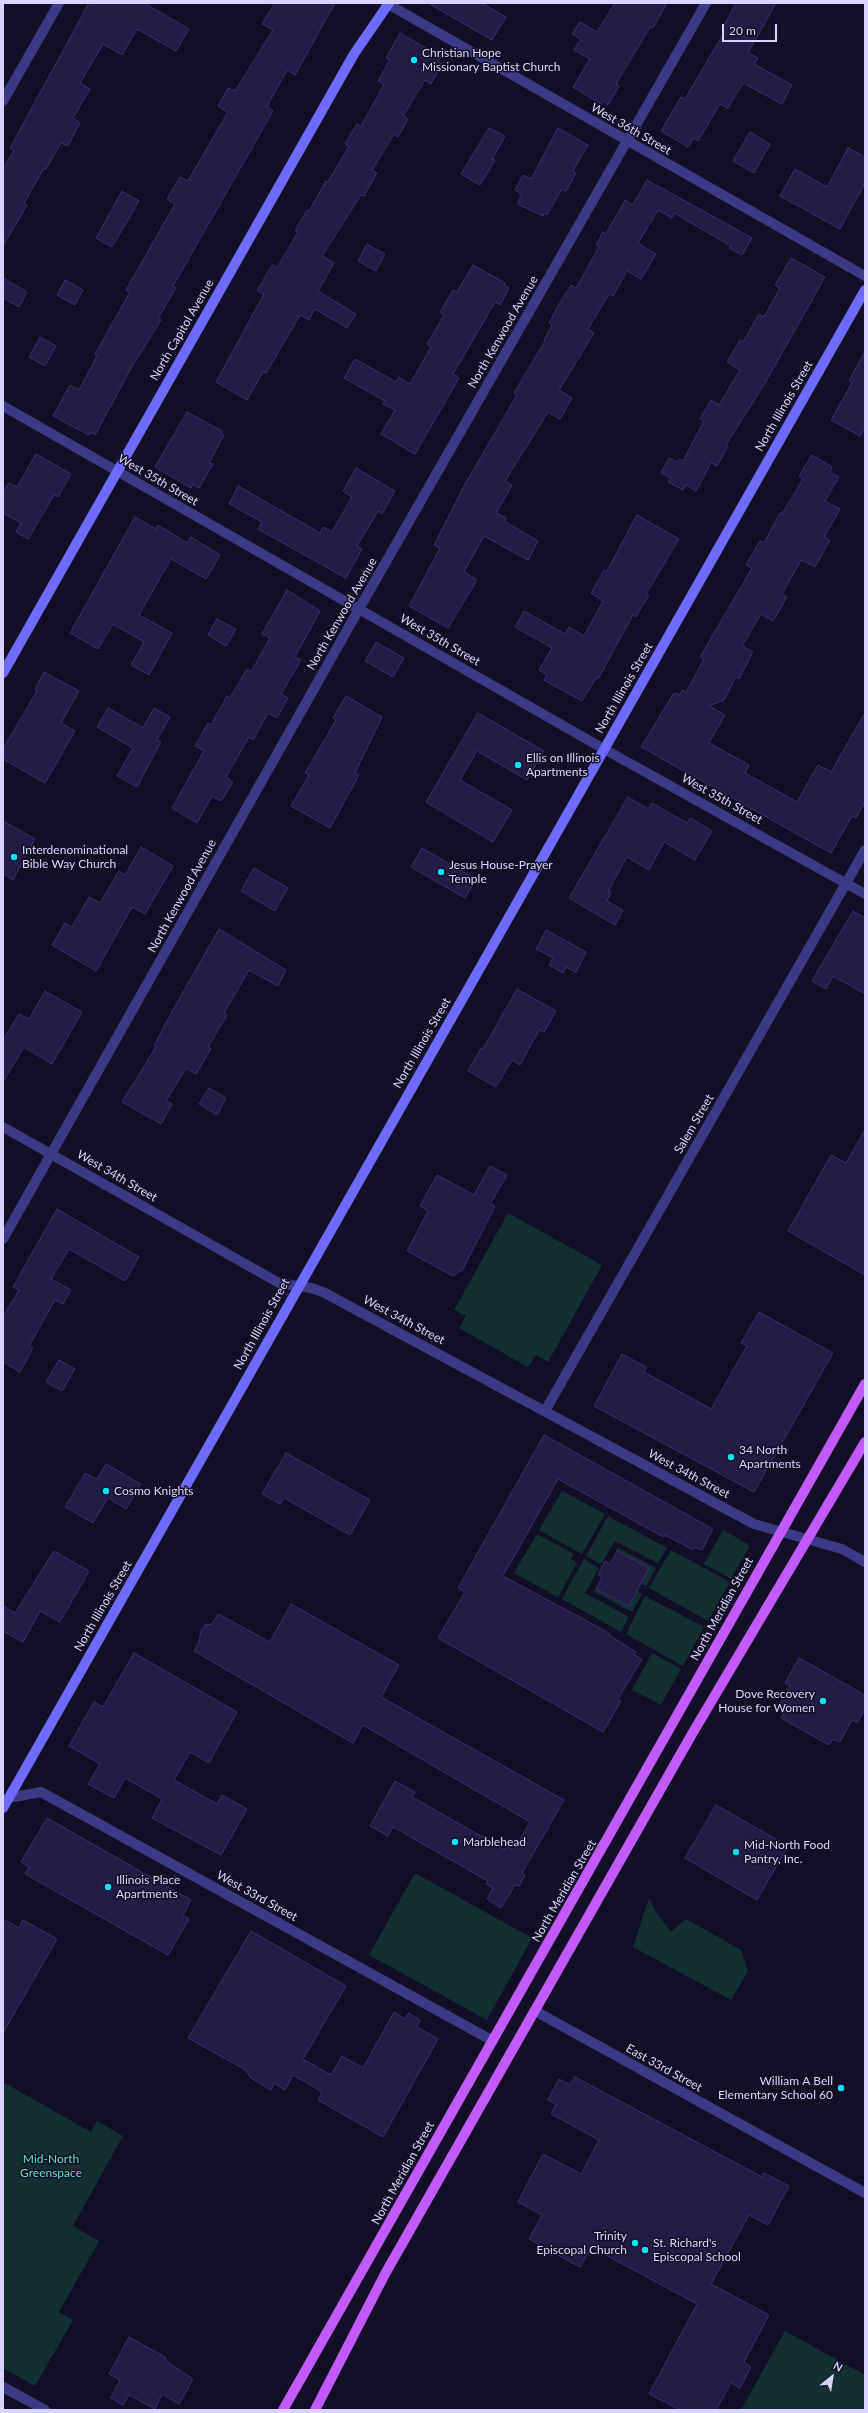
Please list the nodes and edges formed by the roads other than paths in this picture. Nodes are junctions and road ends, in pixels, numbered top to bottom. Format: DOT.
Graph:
graph roads {
  1 [pos="59,3"];
  2 [pos="388,3"];
  3 [pos="706,3"];
  4 [pos="3,101"];
  5 [pos="627,142"];
  6 [pos="865,276"];
  7 [pos="865,290"];
  8 [pos="3,406"];
  9 [pos="116,471"];
  10 [pos="359,609"];
  11 [pos="3,673"];
  12 [pos="604,749"];
  13 [pos="865,850"];
  14 [pos="846,884"];
  15 [pos="865,894"];
  16 [pos="3,1127"];
  17 [pos="51,1154"];
  18 [pos="3,1239"];
  19 [pos="299,1287"];
  20 [pos="865,1384"];
  21 [pos="545,1411"];
  22 [pos="865,1442"];
  23 [pos="780,1532"];
  24 [pos="808,1539"];
  25 [pos="865,1562"];
  26 [pos="6,1798"];
  27 [pos="3,1808"];
  28 [pos="535,2011"];
  29 [pos="493,2041"];
  30 [pos="865,2193"];
  31 [pos="3,2387"];
  32 [pos="45,2410"];
  33 [pos="283,2410"];
  34 [pos="315,2410"];
  1 -- 4 [label="street"];
  2 -- 5 [label="street, West 36th Street"];
  2 -- 9 [label="main road, North Capitol Avenue"];
  3 -- 5 [label="street, North Kenwood Avenue"];
  5 -- 6 [label="street, West 36th Street"];
  5 -- 10 [label="street, North Kenwood Avenue"];
  7 -- 12 [label="main road, North Illinois Street"];
  8 -- 9 [label="street, West 35th Street"];
  9 -- 10 [label="street, West 35th Street"];
  9 -- 11 [label="main road, North Capitol Avenue"];
  10 -- 12 [label="street, West 35th Street"];
  10 -- 17 [label="street, North Kenwood Avenue"];
  12 -- 14 [label="street, West 35th Street"];
  12 -- 19 [label="main road, North Illinois Street"];
  13 -- 14 [label="street, Salem Street"];
  14 -- 15 [label="street, West 35th Street"];
  14 -- 21 [label="street, Salem Street"];
  16 -- 17 [label="street, West 34th Street"];
  17 -- 18 [label="street, North Kenwood Avenue"];
  17 -- 19 [label="street, West 34th Street"];
  19 -- 21 [label="street, West 34th Street"];
  19 -- 26 [label="main road, North Illinois Street"];
  20 -- 23 [label="main road, North Meridian Street"];
  21 -- 23 [label="street, West 34th Street"];
  22 -- 24 [label="main road"];
  23 -- 24 [label="street, West 34th Street"];
  23 -- 29 [label="main road, North Meridian Street"];
  24 -- 25 [label="street, West 34th Street"];
  24 -- 28 [label="main road"];
  26 -- 27 [label="main road, North Illinois Street"];
  26 -- 29 [label="street, West 33rd Street"];
  28 -- 30 [label="street, East 33rd Street"];
  28 -- 34 [label="main road"];
  29 -- 33 [label="main road, North Meridian Street"];
  31 -- 32 [label="street"];
}
